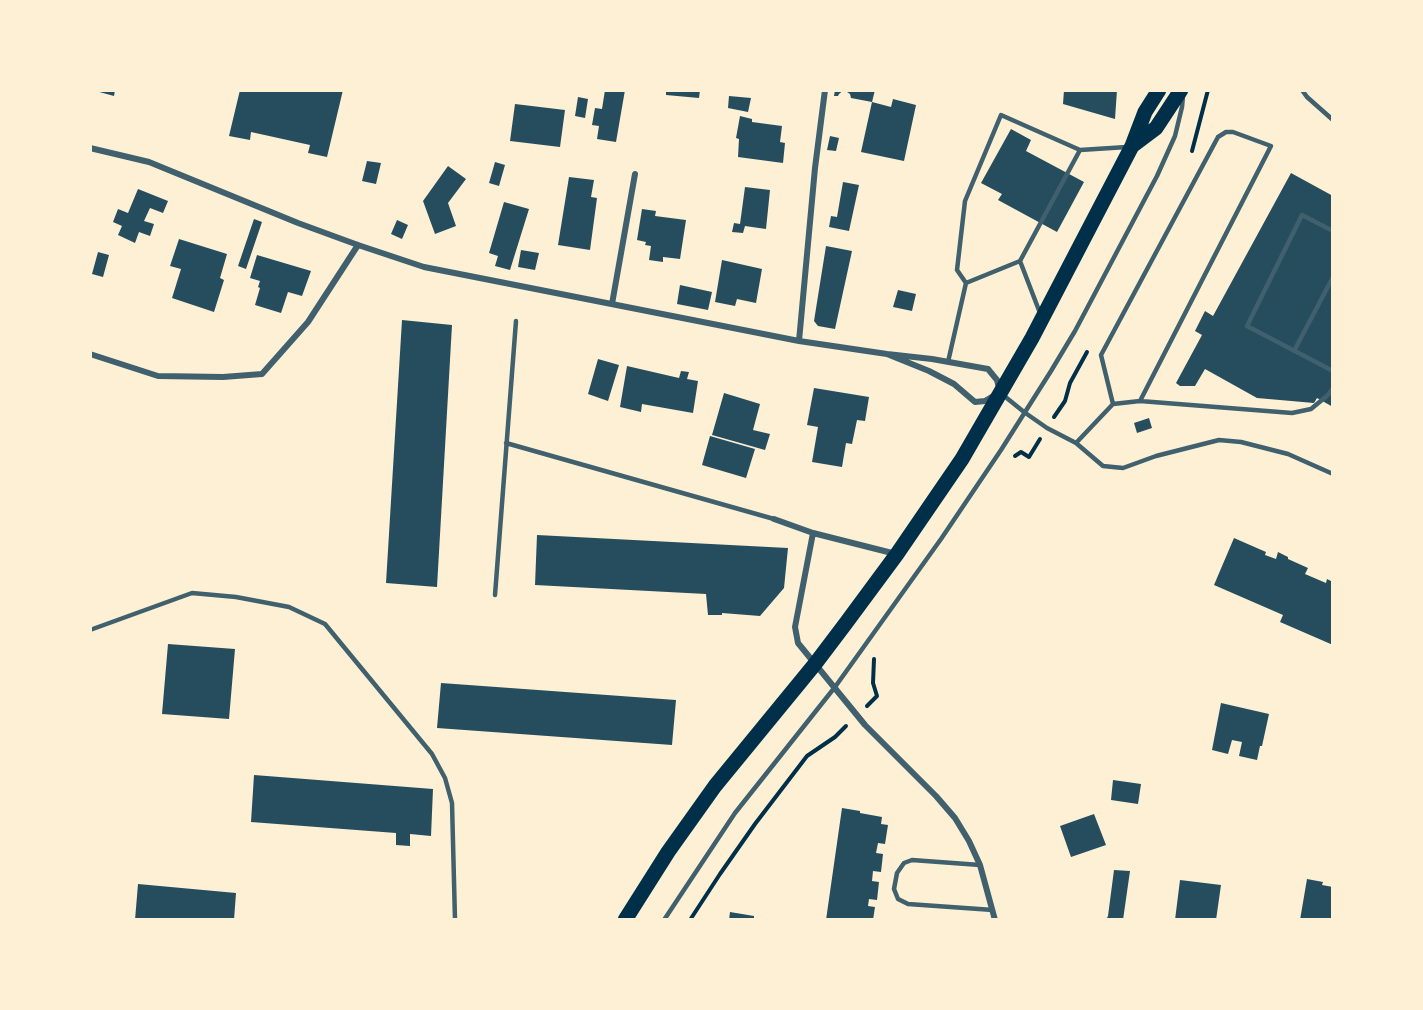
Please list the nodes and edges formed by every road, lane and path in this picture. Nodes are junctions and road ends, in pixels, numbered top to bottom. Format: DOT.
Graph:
graph roads {
  1 [pos="825,90"];
  2 [pos="1159,90"];
  3 [pos="1182,90"];
  4 [pos="1302,90"];
  5 [pos="1333,120"];
  6 [pos="1132,146"];
  7 [pos="90,148"];
  8 [pos="1080,150"];
  9 [pos="636,174"];
  10 [pos="1333,231"];
  11 [pos="358,245"];
  12 [pos="1020,261"];
  13 [pos="1333,277"];
  14 [pos="966,283"];
  15 [pos="612,304"];
  16 [pos="1042,319"];
  17 [pos="516,321"];
  18 [pos="799,341"];
  19 [pos="1294,351"];
  20 [pos="90,354"];
  21 [pos="887,354"];
  22 [pos="948,362"];
  23 [pos="1333,371"];
  24 [pos="1333,388"];
  25 [pos="1000,392"];
  26 [pos="1140,400"];
  27 [pos="1113,404"];
  28 [pos="1024,412"];
  29 [pos="506,443"];
  30 [pos="1076,443"];
  31 [pos="1333,474"];
  32 [pos="774,519"];
  33 [pos="813,533"];
  34 [pos="897,554"];
  35 [pos="495,595"];
  36 [pos="90,630"];
  37 [pos="815,664"];
  38 [pos="835,687"];
  39 [pos="835,738"];
  40 [pos="980,865"];
  41 [pos="993,910"];
  42 [pos="455,920"];
  43 [pos="625,920"];
  44 [pos="664,920"];
  45 [pos="690,920"];
  46 [pos="995,920"];
  1 -- 18 [label="street"];
  2 -- 6 [label="main road"];
  3 -- 6 [label="main road"];
  3 -- 28 [label="lane"];
  4 -- 5 [label="lane"];
  6 -- 8 [label="lane"];
  6 -- 16 [label="main road"];
  7 -- 11 [label="street"];
  8 -- 12 [label="lane"];
  8 -- 14 [label="lane"];
  9 -- 15 [label="street"];
  10 -- 19 [label="lane"];
  11 -- 15 [label="street"];
  11 -- 20 [label="street"];
  12 -- 14 [label="lane"];
  12 -- 16 [label="lane"];
  13 -- 19 [label="lane"];
  14 -- 22 [label="lane"];
  15 -- 18 [label="street"];
  16 -- 25 [label="main road"];
  17 -- 29 [label="lane"];
  18 -- 21 [label="street"];
  19 -- 23 [label="lane"];
  21 -- 22 [label="street"];
  21 -- 25 [label="street"];
  22 -- 25 [label="street"];
  24 -- 26 [label="lane"];
  25 -- 28 [label="lane"];
  25 -- 34 [label="main road"];
  26 -- 27 [label="lane"];
  26 -- 27 [label="lane"];
  27 -- 30 [label="lane"];
  28 -- 30 [label="lane"];
  28 -- 38 [label="lane"];
  29 -- 32 [label="lane"];
  29 -- 35 [label="lane"];
  30 -- 31 [label="lane"];
  32 -- 33 [label="street"];
  33 -- 34 [label="street"];
  33 -- 37 [label="street"];
  34 -- 37 [label="main road"];
  36 -- 42 [label="lane"];
  37 -- 38 [label="street"];
  37 -- 43 [label="main road"];
  38 -- 40 [label="street"];
  38 -- 44 [label="lane"];
  39 -- 45 [label="path"];
  40 -- 41 [label="street"];
  40 -- 41 [label="lane"];
  41 -- 46 [label="street"];
}
